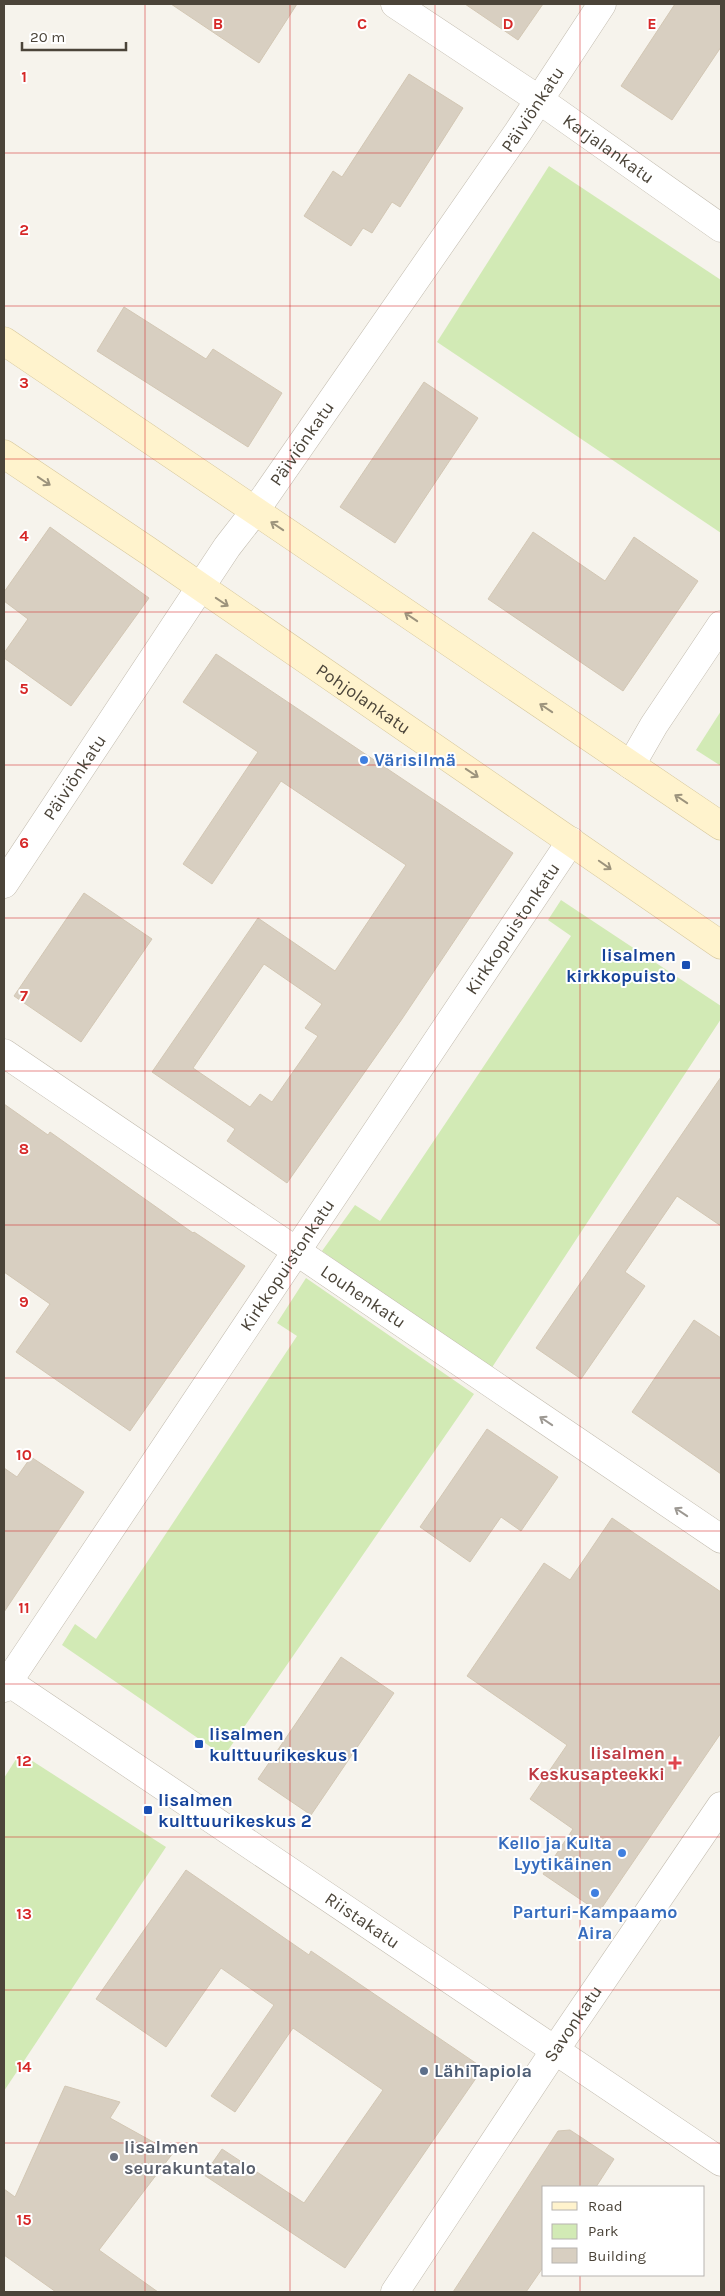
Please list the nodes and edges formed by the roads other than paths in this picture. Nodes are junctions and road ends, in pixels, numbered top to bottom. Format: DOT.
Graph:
graph roads {
  1 [pos="395,4"];
  2 [pos="602,4"];
  3 [pos="538,99"];
  4 [pos="721,228"];
  5 [pos="4,341"];
  6 [pos="4,454"];
  7 [pos="254,511"];
  8 [pos="200,587"];
  9 [pos="721,625"];
  10 [pos="631,765"];
  11 [pos="721,826"];
  12 [pos="571,841"];
  13 [pos="4,884"];
  14 [pos="721,945"];
  15 [pos="4,1054"];
  16 [pos="297,1252"];
  17 [pos="721,1540"];
  18 [pos="5,1683"];
  19 [pos="721,1806"];
  20 [pos="555,2050"];
  21 [pos="721,2162"];
  22 [pos="395,2292"];
  1 -- 3 [label="street, Karjalankatu"];
  2 -- 3 [label="street, Päiviönkatu"];
  3 -- 4 [label="street, Karjalankatu"];
  3 -- 7 [label="street, Päiviönkatu"];
  5 -- 7 [label="main road"];
  6 -- 8 [label="main road, Pohjolankatu, one-way"];
  7 -- 8 [label="street, Päiviönkatu"];
  10 -- 7 [label="main road, one-way"];
  8 -- 12 [label="main road, Pohjolankatu, one-way"];
  8 -- 13 [label="street, Päiviönkatu"];
  9 -- 10 [label="street"];
  11 -- 10 [label="main road, one-way"];
  12 -- 14 [label="main road, Pohjolankatu, one-way"];
  12 -- 16 [label="street, Kirkkopuistonkatu"];
  15 -- 16 [label="street, Louhenkatu"];
  17 -- 16 [label="street, Louhenkatu, one-way"];
  16 -- 18 [label="street, Kirkkopuistonkatu"];
  18 -- 20 [label="street, Riistakatu"];
  19 -- 20 [label="street, Savonkatu"];
  20 -- 21 [label="street, Riistakatu"];
  20 -- 22 [label="street, Savonkatu"];
}
